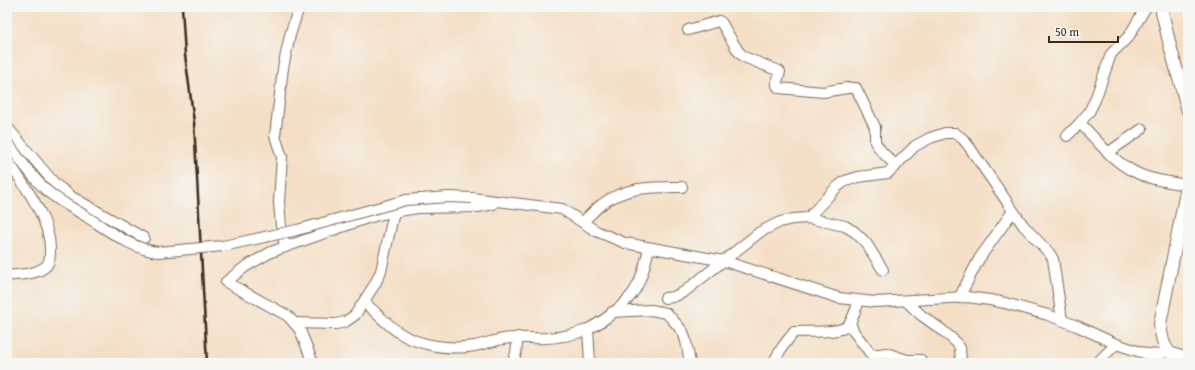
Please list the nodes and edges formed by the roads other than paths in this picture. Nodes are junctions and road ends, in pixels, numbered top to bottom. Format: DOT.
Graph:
graph roads {
  1 [pos="299,7"];
  2 [pos="1146,7"];
  3 [pos="1161,7"];
  4 [pos="688,30"];
  5 [pos="1188,110"];
  6 [pos="1080,123"];
  7 [pos="7,127"];
  8 [pos="1142,129"];
  9 [pos="1067,136"];
  10 [pos="7,142"];
  11 [pos="1108,152"];
  12 [pos="7,159"];
  13 [pos="896,166"];
  14 [pos="1188,182"];
  15 [pos="1188,185"];
  16 [pos="682,187"];
  17 [pos="500,202"];
  18 [pos="1013,211"];
  19 [pos="394,212"];
  20 [pos="808,218"];
  21 [pos="582,222"];
  22 [pos="144,238"];
  23 [pos="285,247"];
  24 [pos="649,248"];
  25 [pos="724,261"];
  26 [pos="883,270"];
  27 [pos="7,276"];
  28 [pos="665,298"];
  29 [pos="959,298"];
  30 [pos="859,301"];
  31 [pos="906,301"];
  32 [pos="364,302"];
  33 [pos="612,312"];
  34 [pos="1062,320"];
  35 [pos="294,323"];
  36 [pos="850,323"];
  37 [pos="588,329"];
  38 [pos="518,337"];
  39 [pos="1116,344"];
  40 [pos="1168,351"];
  41 [pos="874,359"];
  42 [pos="1188,359"];
  43 [pos="921,360"];
  44 [pos="313,363"];
  45 [pos="513,363"];
  46 [pos="590,363"];
  47 [pos="690,363"];
  48 [pos="773,363"];
  49 [pos="961,363"];
  50 [pos="1097,363"];
  1 -- 23 [label="street"];
  2 -- 6 [label="street"];
  3 -- 5 [label="main road"];
  4 -- 13 [label="street"];
  6 -- 9 [label="street"];
  6 -- 11 [label="street"];
  7 -- 22 [label="street"];
  8 -- 11 [label="street"];
  10 -- 17 [label="street, bridge"];
  11 -- 15 [label="street"];
  12 -- 27 [label="street"];
  13 -- 18 [label="street"];
  13 -- 20 [label="street"];
  14 -- 15 [label="main road"];
  15 -- 40 [label="main road"];
  16 -- 21 [label="street"];
  17 -- 19 [label="street"];
  17 -- 21 [label="street"];
  18 -- 29 [label="street"];
  18 -- 34 [label="street"];
  19 -- 23 [label="street"];
  19 -- 32 [label="street"];
  20 -- 25 [label="street"];
  20 -- 26 [label="street"];
  21 -- 24 [label="street"];
  23 -- 35 [label="street"];
  24 -- 25 [label="street"];
  24 -- 33 [label="street"];
  25 -- 28 [label="street"];
  25 -- 30 [label="street"];
  29 -- 31 [label="street"];
  29 -- 34 [label="street"];
  30 -- 31 [label="street"];
  30 -- 36 [label="street"];
  31 -- 49 [label="street"];
  32 -- 35 [label="street"];
  32 -- 38 [label="street"];
  33 -- 37 [label="street"];
  33 -- 47 [label="street"];
  34 -- 39 [label="street"];
  35 -- 44 [label="street"];
  36 -- 41 [label="street"];
  36 -- 48 [label="street"];
  37 -- 38 [label="street"];
  37 -- 46 [label="street"];
  38 -- 45 [label="street"];
  39 -- 40 [label="street"];
  39 -- 50 [label="street"];
  40 -- 42 [label="main road"];
  41 -- 43 [label="street"];
}
